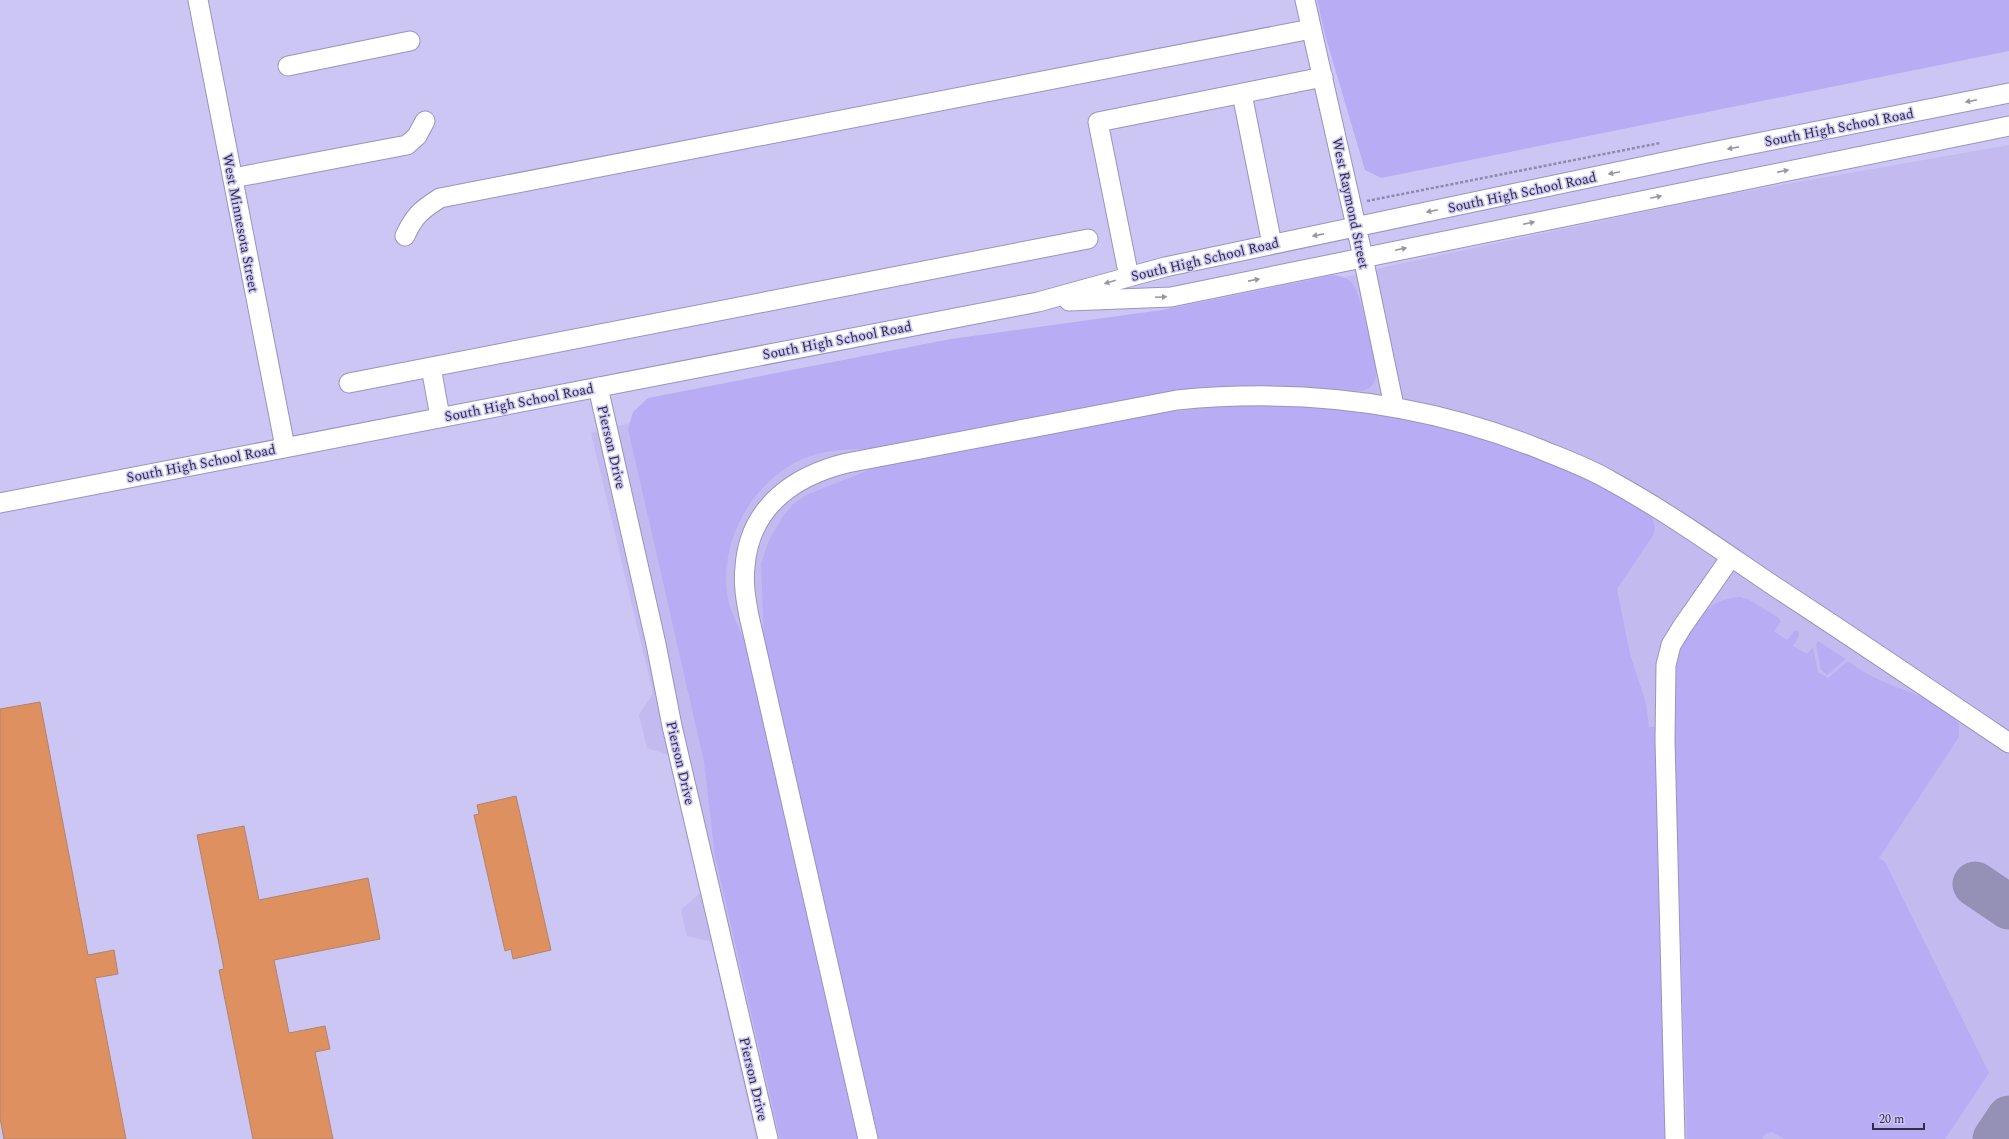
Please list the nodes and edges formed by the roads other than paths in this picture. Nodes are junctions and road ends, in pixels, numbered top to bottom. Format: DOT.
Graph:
graph roads {
  1 [pos="198,0"];
  2 [pos="1305,0"];
  3 [pos="1311,29"];
  4 [pos="410,41"];
  5 [pos="288,66"];
  6 [pos="1323,77"];
  7 [pos="2009,93"];
  8 [pos="1242,94"];
  9 [pos="425,121"];
  10 [pos="2009,126"];
  11 [pos="233,178"];
  12 [pos="1356,227"];
  13 [pos="405,236"];
  14 [pos="1088,239"];
  15 [pos="1272,244"];
  16 [pos="1363,257"];
  17 [pos="1129,277"];
  18 [pos="1038,302"];
  19 [pos="431,367"];
  20 [pos="349,384"];
  21 [pos="598,387"];
  22 [pos="1394,406"];
  23 [pos="440,417"];
  24 [pos="285,447"];
  25 [pos="0,503"];
  26 [pos="1731,557"];
  27 [pos="2009,742"];
  28 [pos="768,1139"];
  29 [pos="868,1139"];
  30 [pos="1675,1139"];
  1 -- 11 [label="street, West Minnesota Street"];
  2 -- 3 [label="street, West Raymond Street"];
  3 -- 6 [label="street, West Raymond Street"];
  3 -- 13 [label="street"];
  4 -- 5 [label="street"];
  6 -- 8 [label="street"];
  6 -- 12 [label="street, West Raymond Street"];
  7 -- 12 [label="street, South High School Road, one-way"];
  8 -- 15 [label="street"];
  8 -- 17 [label="street"];
  9 -- 11 [label="street"];
  16 -- 10 [label="street, South High School Road, one-way"];
  11 -- 24 [label="street, West Minnesota Street"];
  12 -- 15 [label="street, South High School Road, one-way"];
  12 -- 16 [label="street, West Raymond Street"];
  14 -- 19 [label="street"];
  15 -- 17 [label="street, South High School Road"];
  18 -- 16 [label="street, South High School Road, one-way"];
  16 -- 22 [label="street, West Raymond Street"];
  17 -- 18 [label="street, South High School Road, one-way"];
  18 -- 21 [label="street, South High School Road"];
  19 -- 20 [label="street"];
  19 -- 23 [label="street"];
  21 -- 23 [label="street, South High School Road"];
  21 -- 28 [label="street, Pierson Drive"];
  22 -- 26 [label="street"];
  22 -- 29 [label="street"];
  23 -- 24 [label="street, South High School Road"];
  24 -- 25 [label="street, South High School Road"];
  26 -- 27 [label="street"];
  26 -- 30 [label="street"];
}
